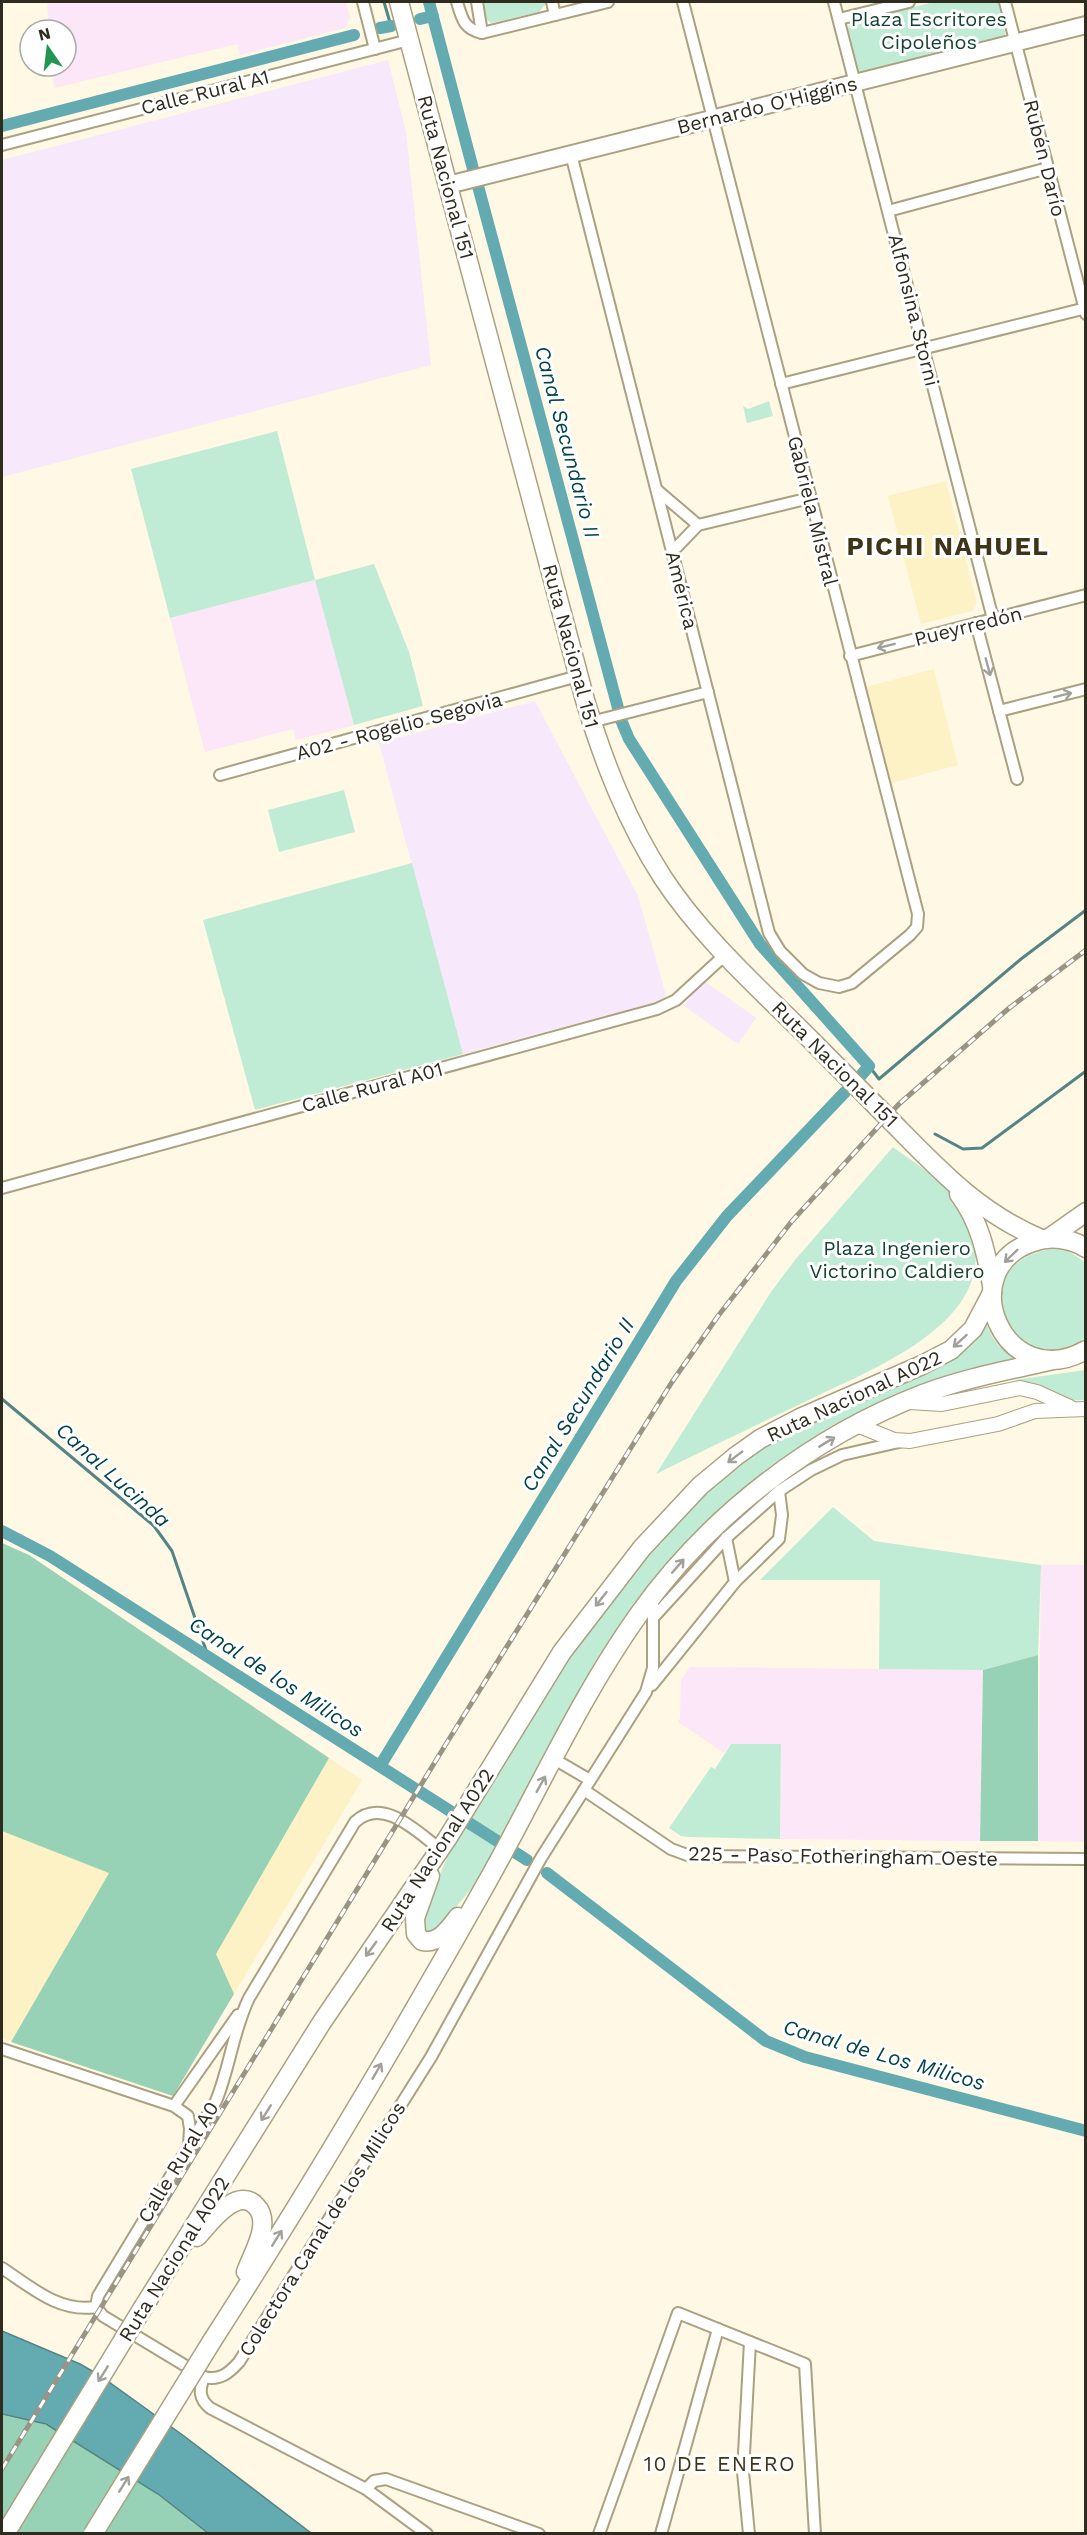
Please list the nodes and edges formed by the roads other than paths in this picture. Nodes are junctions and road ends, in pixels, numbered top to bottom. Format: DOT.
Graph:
graph roads {
  1 [pos="363,2"];
  2 [pos="399,2"];
  3 [pos="457,2"];
  4 [pos="477,2"];
  5 [pos="552,2"];
  6 [pos="608,2"];
  7 [pos="683,2"];
  8 [pos="834,2"];
  9 [pos="909,2"];
  10 [pos="1005,2"];
  11 [pos="555,15"];
  12 [pos="839,20"];
  13 [pos="1086,25"];
  14 [pos="482,33"];
  15 [pos="409,40"];
  16 [pos="1016,42"];
  17 [pos="375,49"];
  18 [pos="855,83"];
  19 [pos="713,118"];
  20 [pos="2,145"];
  21 [pos="571,154"];
  22 [pos="1048,168"];
  23 [pos="448,185"];
  24 [pos="888,211"];
  25 [pos="1085,310"];
  26 [pos="924,348"];
  27 [pos="781,384"];
  28 [pos="657,490"];
  29 [pos="810,498"];
  30 [pos="698,525"];
  31 [pos="672,552"];
  32 [pos="1086,595"];
  33 [pos="993,619"];
  34 [pos="976,623"];
  35 [pos="850,656"];
  36 [pos="578,676"];
  37 [pos="1086,689"];
  38 [pos="708,692"];
  39 [pos="999,711"];
  40 [pos="591,722"];
  41 [pos="220,775"];
  42 [pos="1017,779"];
  43 [pos="726,954"];
  44 [pos="843,987"];
  45 [pos="949,1180"];
  46 [pos="2,1188"];
  47 [pos="1086,1212"];
  48 [pos="1045,1239"];
  49 [pos="1086,1248"];
  50 [pos="992,1290"];
  51 [pos="1086,1350"];
  52 [pos="1086,1357"];
  53 [pos="1059,1359"];
  54 [pos="1012,1388"];
  55 [pos="904,1402"];
  56 [pos="1080,1409"];
  57 [pos="1022,1416"];
  58 [pos="857,1425"];
  59 [pos="901,1441"];
  60 [pos="779,1491"];
  61 [pos="726,1538"];
  62 [pos="735,1582"];
  63 [pos="653,1595"];
  64 [pos="653,1618"];
  65 [pos="646,1692"];
  66 [pos="554,1759"];
  67 [pos="587,1785"];
  68 [pos="444,1844"];
  69 [pos="1086,1859"];
  70 [pos="487,1883"];
  71 [pos="243,2010"];
  72 [pos="2,2049"];
  73 [pos="174,2106"];
  74 [pos="188,2148"];
  75 [pos="174,2260"];
  76 [pos="2,2268"];
  77 [pos="96,2307"];
  78 [pos="230,2313"];
  79 [pos="718,2329"];
  80 [pos="750,2342"];
  81 [pos="204,2377"];
  82 [pos="366,2489"];
  83 [pos="5,2534"];
  84 [pos="93,2534"];
  85 [pos="427,2534"];
  86 [pos="539,2534"];
  87 [pos="598,2534"];
  88 [pos="661,2534"];
  89 [pos="749,2534"];
  90 [pos="815,2534"];
  1 -- 17 [label="street"];
  2 -- 15 [label="main road, Ruta Nacional 151"];
  3 -- 14 [label="street"];
  4 -- 14 [label="street"];
  5 -- 11 [label="street"];
  6 -- 11 [label="street"];
  7 -- 19 [label="street, Gabriela Mistral"];
  8 -- 12 [label="street, Alfonsina Storni"];
  9 -- 12 [label="street"];
  10 -- 16 [label="street, Rubén Darío"];
  11 -- 14 [label="street"];
  12 -- 18 [label="street, Alfonsina Storni"];
  13 -- 16 [label="main road, Bernardo O'Higgins"];
  15 -- 17 [label="street, Calle Rural A1"];
  15 -- 23 [label="main road, Ruta Nacional 151"];
  16 -- 18 [label="main road, Bernardo O'Higgins"];
  16 -- 22 [label="street, Rubén Darío"];
  17 -- 20 [label="street, Calle Rural A1"];
  18 -- 19 [label="main road, Bernardo O'Higgins"];
  18 -- 24 [label="street, Alfonsina Storni"];
  19 -- 21 [label="main road, Bernardo O'Higgins"];
  19 -- 27 [label="street, Gabriela Mistral"];
  21 -- 23 [label="main road, Bernardo O'Higgins"];
  21 -- 28 [label="street, América"];
  22 -- 24 [label="street"];
  22 -- 25 [label="street, Rubén Darío"];
  23 -- 36 [label="main road, Ruta Nacional 151"];
  24 -- 26 [label="street, Alfonsina Storni"];
  25 -- 26 [label="street"];
  26 -- 27 [label="street"];
  26 -- 33 [label="street, Alfonsina Storni"];
  27 -- 29 [label="street, Gabriela Mistral"];
  28 -- 30 [label="street"];
  28 -- 31 [label="street, América"];
  29 -- 30 [label="street"];
  29 -- 35 [label="street, Gabriela Mistral"];
  30 -- 31 [label="street"];
  31 -- 38 [label="street, América"];
  32 -- 33 [label="street, Pueyrredón"];
  33 -- 34 [label="street, Pueyrredón"];
  34 -- 35 [label="street, Pueyrredón, one-way"];
  34 -- 39 [label="street, one-way"];
  35 -- 44 [label="street, Gabriela Mistral"];
  36 -- 40 [label="main road, Ruta Nacional 151"];
  36 -- 41 [label="street, A02 - Rogelio Segovia"];
  39 -- 37 [label="street, one-way"];
  38 -- 40 [label="street"];
  38 -- 44 [label="street, América"];
  39 -- 42 [label="street"];
  40 -- 43 [label="main road, Ruta Nacional 151"];
  43 -- 45 [label="main road, Ruta Nacional 151"];
  43 -- 46 [label="street, Calle Rural A01"];
  45 -- 48 [label="main road, Ruta Nacional 151"];
  45 -- 50 [label="main road, Ruta Nacional 151"];
  47 -- 48 [label="main road, Ruta Nacional A022"];
  48 -- 49 [label="main road, Ruta Nacional 151"];
  48 -- 50 [label="main road, Ruta Nacional A022, one-way"];
  50 -- 53 [label="main road, Ruta Nacional 151"];
  50 -- 68 [label="main road, Ruta Nacional A022, one-way"];
  51 -- 53 [label="main road"];
  52 -- 53 [label="main road"];
  53 -- 55 [label="main road, Ruta Nacional A022"];
  54 -- 55 [label="street"];
  54 -- 56 [label="street"];
  54 -- 57 [label="street"];
  55 -- 58 [label="main road, Ruta Nacional A022"];
  56 -- 57 [label="street"];
  57 -- 59 [label="street"];
  58 -- 59 [label="street"];
  63 -- 58 [label="main road, Ruta Nacional A022, one-way"];
  59 -- 60 [label="street"];
  60 -- 61 [label="street"];
  60 -- 62 [label="street"];
  61 -- 62 [label="street"];
  61 -- 64 [label="street"];
  62 -- 65 [label="street"];
  63 -- 64 [label="street"];
  63 -- 66 [label="main road, Ruta Nacional A022"];
  64 -- 65 [label="street"];
  65 -- 67 [label="street"];
  66 -- 67 [label="street, 225 - Paso Fotheringham Oeste"];
  70 -- 66 [label="main road, Ruta Nacional A022, one-way"];
  67 -- 69 [label="street, 225 - Paso Fotheringham Oeste"];
  67 -- 81 [label="street, Colectora Canal de los Milicos"];
  68 -- 70 [label="main road"];
  68 -- 71 [label="street, Calle Rural A0"];
  68 -- 75 [label="main road, Ruta Nacional A022, one-way"];
  78 -- 70 [label="main road, Ruta Nacional A022, one-way"];
  71 -- 73 [label="street, Calle Rural A0"];
  71 -- 74 [label="street, Calle Rural A0"];
  72 -- 73 [label="street"];
  73 -- 74 [label="street"];
  74 -- 77 [label="street, Calle Rural A0"];
  75 -- 78 [label="main road"];
  75 -- 83 [label="main road, Ruta Nacional A022, one-way, bridge"];
  76 -- 77 [label="street"];
  77 -- 81 [label="street"];
  84 -- 78 [label="main road, Ruta Nacional A022, one-way, bridge"];
  79 -- 80 [label="street"];
  79 -- 87 [label="street"];
  79 -- 88 [label="street"];
  80 -- 89 [label="street"];
  80 -- 90 [label="street"];
  81 -- 82 [label="street"];
  82 -- 85 [label="street"];
  82 -- 86 [label="street"];
}
